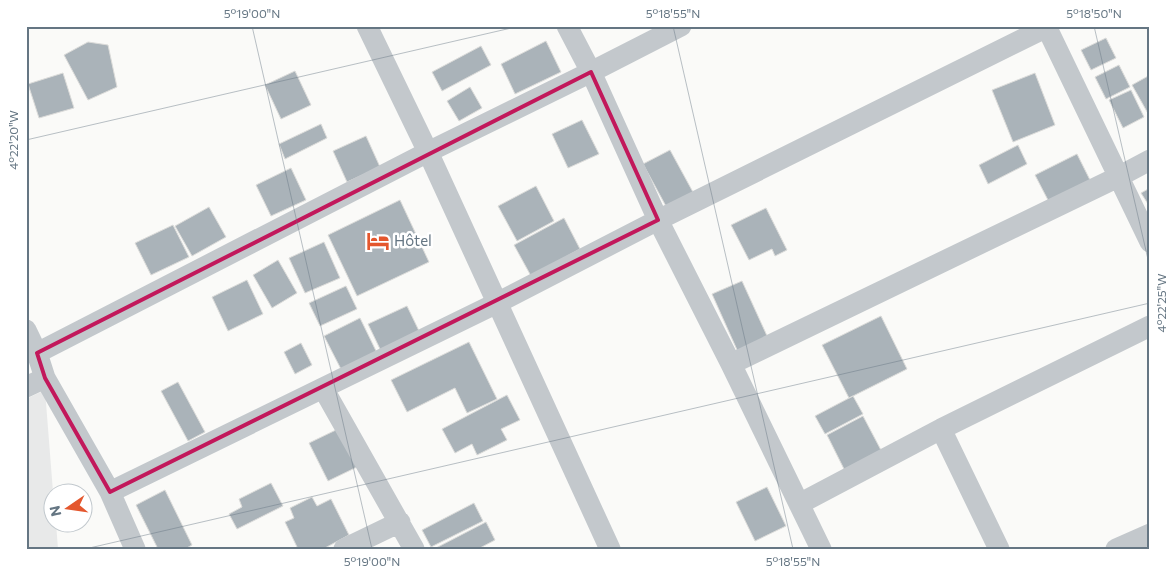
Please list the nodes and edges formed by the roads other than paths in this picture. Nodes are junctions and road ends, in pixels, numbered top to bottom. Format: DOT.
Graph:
graph roads {
  1 [pos="367,26"];
  2 [pos="568,26"];
  3 [pos="682,26"];
  4 [pos="1047,27"];
  5 [pos="591,72"];
  6 [pos="428,152"];
  7 [pos="1150,160"];
  8 [pos="1118,177"];
  9 [pos="658,220"];
  10 [pos="1150,242"];
  11 [pos="497,303"];
  12 [pos="1150,326"];
  13 [pos="26,330"];
  14 [pos="37,353"];
  15 [pos="731,364"];
  16 [pos="36,383"];
  17 [pos="324,388"];
  18 [pos="941,429"];
  19 [pos="110,492"];
  20 [pos="799,504"];
  21 [pos="400,522"];
  22 [pos="1150,534"];
  23 [pos="135,549"];
  24 [pos="344,549"];
  25 [pos="414,549"];
  26 [pos="610,549"];
  27 [pos="821,549"];
  28 [pos="999,549"];
  29 [pos="1116,549"];
  1 -- 6 [label="street"];
  2 -- 5 [label="street"];
  3 -- 5 [label="street"];
  4 -- 8 [label="street"];
  4 -- 9 [label="street"];
  5 -- 6 [label="street"];
  5 -- 9 [label="street"];
  6 -- 11 [label="street"];
  6 -- 14 [label="street"];
  7 -- 8 [label="street"];
  8 -- 10 [label="street"];
  8 -- 15 [label="street"];
  9 -- 11 [label="street"];
  9 -- 15 [label="street"];
  11 -- 17 [label="street"];
  11 -- 26 [label="street"];
  12 -- 18 [label="street"];
  13 -- 14 [label="street"];
  14 -- 16 [label="street"];
  15 -- 20 [label="street"];
  16 -- 19 [label="street"];
  17 -- 19 [label="street"];
  17 -- 21 [label="street"];
  18 -- 20 [label="street"];
  18 -- 28 [label="street"];
  19 -- 23 [label="street"];
  20 -- 27 [label="street"];
  21 -- 24 [label="street"];
  21 -- 25 [label="street"];
  22 -- 29 [label="street"];
}
